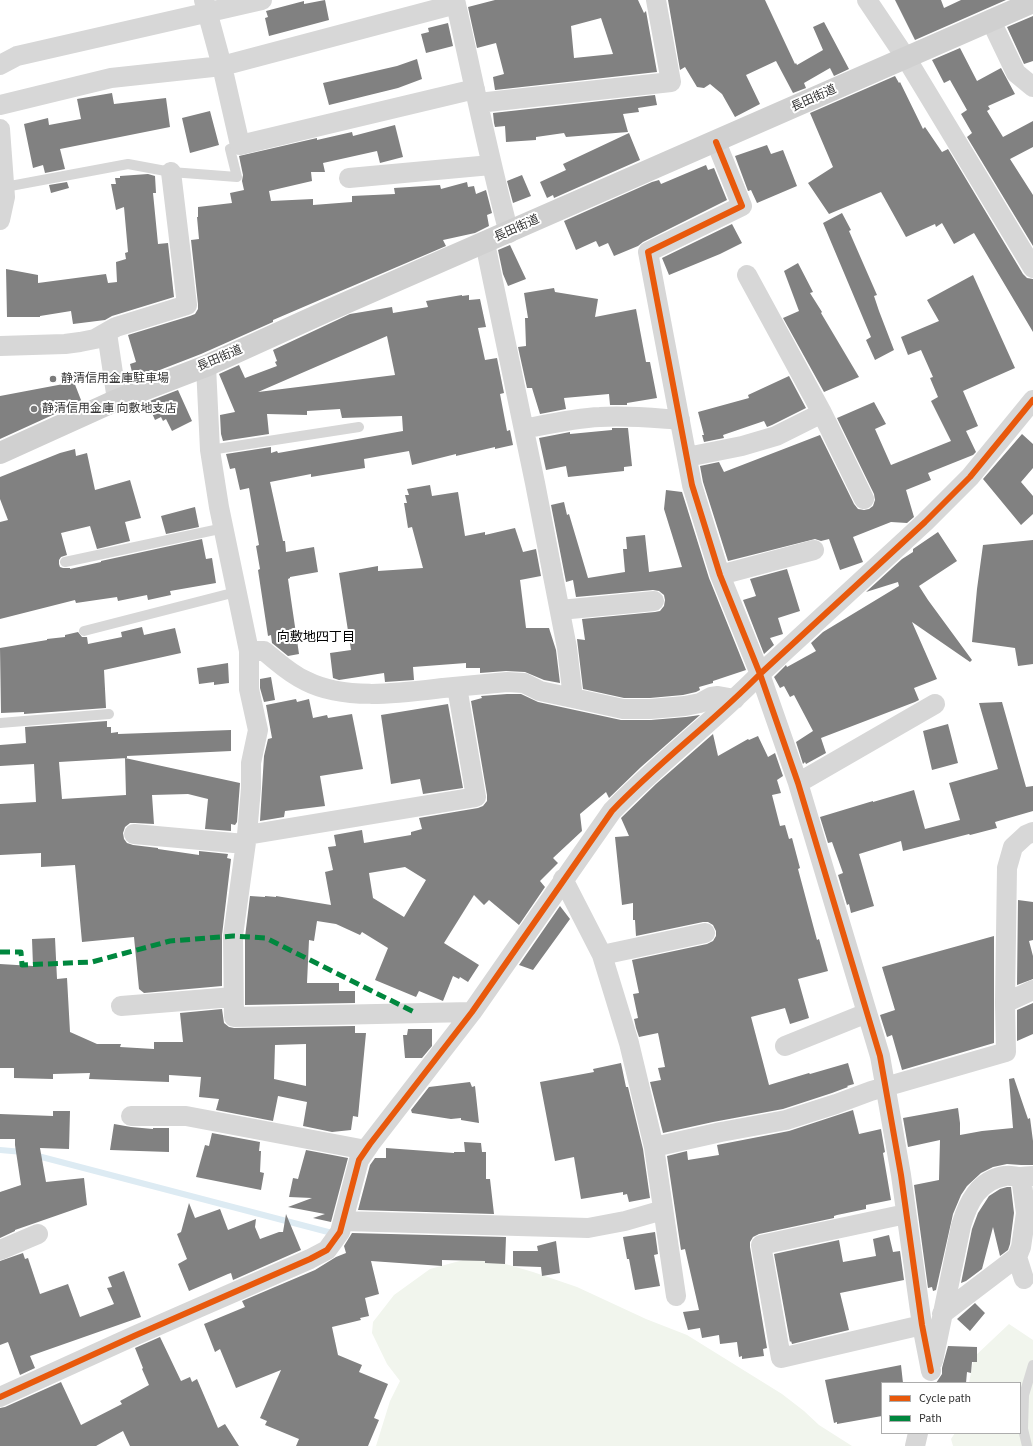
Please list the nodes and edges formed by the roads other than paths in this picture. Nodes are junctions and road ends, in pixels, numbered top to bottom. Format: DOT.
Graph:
graph roads {
  1 [pos="262,0"];
  2 [pos="656,0"];
  3 [pos="867,0"];
  4 [pos="455,2"];
  5 [pos="1033,2"];
  6 [pos="205,6"];
  7 [pos="992,21"];
  8 [pos="906,58"];
  9 [pos="0,65"];
  10 [pos="222,66"];
  11 [pos="1033,87"];
  12 [pos="476,96"];
  13 [pos="0,105"];
  14 [pos="0,129"];
  15 [pos="716,142"];
  16 [pos="240,145"];
  17 [pos="491,166"];
  18 [pos="171,172"];
  19 [pos="349,178"];
  20 [pos="5,188"];
  21 [pos="0,220"];
  22 [pos="509,233"];
  23 [pos="485,243"];
  24 [pos="1033,268"];
  25 [pos="747,275"];
  26 [pos="107,333"];
  27 [pos="0,346"];
  28 [pos="206,366"];
  29 [pos="117,400"];
  30 [pos="1033,400"];
  31 [pos="821,411"];
  32 [pos="680,420"];
  33 [pos="359,427"];
  34 [pos="524,428"];
  35 [pos="210,450"];
  36 [pos="0,453"];
  37 [pos="687,457"];
  38 [pos="864,499"];
  39 [pos="224,528"];
  40 [pos="814,550"];
  41 [pos="65,562"];
  42 [pos="720,575"];
  43 [pos="236,592"];
  44 [pos="654,601"];
  45 [pos="560,610"];
  46 [pos="84,631"];
  47 [pos="249,651"];
  48 [pos="760,674"];
  49 [pos="457,687"];
  50 [pos="573,698"];
  51 [pos="734,699"];
  52 [pos="935,704"];
  53 [pos="109,714"];
  54 [pos="0,723"];
  55 [pos="798,783"];
  56 [pos="1033,832"];
  57 [pos="134,834"];
  58 [pos="246,840"];
  59 [pos="563,879"];
  60 [pos="705,933"];
  61 [pos="602,955"];
  62 [pos="1033,990"];
  63 [pos="233,997"];
  64 [pos="1005,1003"];
  65 [pos="121,1006"];
  66 [pos="472,1012"];
  67 [pos="867,1013"];
  68 [pos="785,1046"];
  69 [pos="885,1087"];
  70 [pos="131,1116"];
  71 [pos="654,1148"];
  72 [pos="366,1150"];
  73 [pos="1027,1176"];
  74 [pos="663,1210"];
  75 [pos="906,1214"];
  76 [pos="344,1221"];
  77 [pos="38,1234"];
  78 [pos="0,1250"];
  79 [pos="1017,1257"];
  80 [pos="1024,1279"];
  81 [pos="676,1296"];
  82 [pos="942,1314"];
  83 [pos="922,1325"];
  84 [pos="1033,1365"];
  85 [pos="930,1377"];
  86 [pos="0,1397"];
  87 [pos="918,1434"];
  88 [pos="916,1446"];
  89 [pos="1027,1446"];
  1 -- 6 [label="street"];
  2 -- 12 [label="street"];
  3 -- 8 [label="street"];
  4 -- 10 [label="street"];
  4 -- 12 [label="street"];
  5 -- 7 [label="main road, 長田街道"];
  6 -- 9 [label="street"];
  6 -- 10 [label="street"];
  7 -- 8 [label="main road, 長田街道"];
  7 -- 11 [label="street"];
  8 -- 15 [label="main road, 長田街道"];
  8 -- 24 [label="street"];
  10 -- 13 [label="street"];
  10 -- 16 [label="street"];
  12 -- 16 [label="street"];
  12 -- 17 [label="street"];
  14 -- 20 [label="street"];
  15 -- 22 [label="main road, 長田街道"];
  15 -- 32 [label="street"];
  16 -- 18 [label="lane"];
  17 -- 19 [label="street"];
  17 -- 22 [label="street"];
  18 -- 20 [label="lane"];
  18 -- 26 [label="street"];
  20 -- 21 [label="street"];
  22 -- 23 [label="main road, 長田街道"];
  23 -- 28 [label="main road, 長田街道"];
  23 -- 34 [label="street"];
  25 -- 31 [label="street"];
  26 -- 27 [label="street"];
  26 -- 29 [label="street"];
  28 -- 29 [label="main road, 長田街道"];
  28 -- 35 [label="street"];
  29 -- 36 [label="main road, 長田街道"];
  30 -- 48 [label="street"];
  31 -- 37 [label="street"];
  31 -- 38 [label="street"];
  32 -- 34 [label="street"];
  32 -- 37 [label="street"];
  33 -- 35 [label="lane"];
  34 -- 45 [label="street"];
  35 -- 39 [label="street"];
  37 -- 42 [label="street"];
  39 -- 41 [label="lane"];
  39 -- 43 [label="street"];
  40 -- 42 [label="street"];
  42 -- 48 [label="street"];
  43 -- 46 [label="lane"];
  43 -- 47 [label="street"];
  44 -- 45 [label="street"];
  45 -- 50 [label="street"];
  47 -- 49 [label="street"];
  47 -- 58 [label="street"];
  48 -- 51 [label="street"];
  48 -- 55 [label="street"];
  49 -- 50 [label="street"];
  49 -- 58 [label="street"];
  50 -- 51 [label="street"];
  51 -- 59 [label="street"];
  52 -- 55 [label="street"];
  53 -- 54 [label="lane"];
  55 -- 67 [label="street"];
  56 -- 64 [label="street"];
  57 -- 58 [label="street"];
  58 -- 63 [label="street"];
  59 -- 61 [label="street"];
  59 -- 66 [label="street"];
  60 -- 61 [label="street"];
  61 -- 71 [label="street"];
  62 -- 64 [label="street"];
  63 -- 65 [label="street"];
  63 -- 66 [label="street"];
  64 -- 69 [label="street"];
  66 -- 72 [label="street"];
  67 -- 68 [label="street"];
  67 -- 69 [label="street"];
  69 -- 71 [label="street"];
  69 -- 75 [label="street"];
  70 -- 72 [label="street"];
  71 -- 74 [label="street"];
  72 -- 76 [label="street"];
  73 -- 79 [label="street"];
  73 -- 82 [label="street"];
  74 -- 76 [label="street"];
  74 -- 81 [label="street"];
  75 -- 83 [label="street"];
  75 -- 83 [label="street"];
  76 -- 86 [label="street"];
  77 -- 78 [label="street"];
  79 -- 80 [label="street"];
  79 -- 82 [label="street"];
  82 -- 85 [label="street"];
  83 -- 85 [label="street"];
  84 -- 89 [label="lane"];
  87 -- 88 [label="street"];
}
